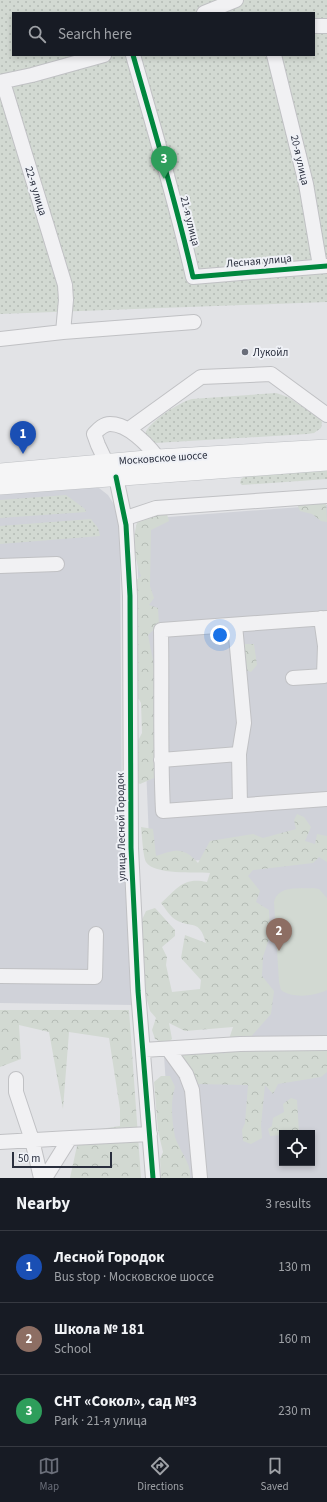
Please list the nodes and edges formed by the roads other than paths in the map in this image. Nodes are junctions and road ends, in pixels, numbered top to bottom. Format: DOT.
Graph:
graph roads {
  1 [pos="236,0"];
  2 [pos="206,12"];
  3 [pos="315,26"];
  4 [pos="327,26"];
  5 [pos="100,56"];
  6 [pos="133,56"];
  7 [pos="274,56"];
  8 [pos="1,82"];
  9 [pos="324,266"];
  10 [pos="193,277"];
  11 [pos="194,322"];
  12 [pos="62,332"];
  13 [pos="0,339"];
  14 [pos="327,415"];
  15 [pos="129,429"];
  16 [pos="327,448"];
  17 [pos="158,458"];
  18 [pos="106,462"];
  19 [pos="327,462"];
  20 [pos="0,472"];
  21 [pos="116,477"];
  22 [pos="0,486"];
  23 [pos="327,496"];
  24 [pos="126,518"];
  25 [pos="57,564"];
  26 [pos="0,566"];
  27 [pos="324,618"];
  28 [pos="235,625"];
  29 [pos="326,645"];
  30 [pos="293,678"];
  31 [pos="239,754"];
  32 [pos="161,760"];
  33 [pos="327,798"];
  34 [pos="240,805"];
  35 [pos="96,934"];
  36 [pos="0,976"];
  37 [pos="327,1043"];
  38 [pos="168,1049"];
  39 [pos="143,1050"];
  40 [pos="16,1079"];
  41 [pos="150,1134"];
  42 [pos="70,1138"];
  43 [pos="32,1140"];
  44 [pos="0,1142"];
  45 [pos="41,1178"];
  46 [pos="45,1178"];
  47 [pos="153,1178"];
  48 [pos="200,1178"];
  1 -- 2 [label="street"];
  3 -- 4 [label="street"];
  5 -- 8 [label="street"];
  6 -- 10 [label="street, 21-я улица"];
  7 -- 9 [label="street, 20-я улица"];
  8 -- 12 [label="street, 22-я улица"];
  9 -- 10 [label="street, Лесная улица"];
  11 -- 12 [label="street"];
  12 -- 13 [label="street"];
  14 -- 15 [label="street"];
  15 -- 17 [label="street"];
  15 -- 18 [label="street"];
  16 -- 17 [label="main road, Московское шоссе"];
  17 -- 18 [label="main road, Московское шоссе"];
  18 -- 20 [label="main road, Московское шоссе"];
  18 -- 21 [label="main road, улица Лесной Городок"];
  19 -- 21 [label="main road, Московское шоссе"];
  21 -- 22 [label="main road, Московское шоссе"];
  21 -- 24 [label="street, улица Лесной Городок"];
  23 -- 24 [label="street"];
  24 -- 39 [label="street, улица Лесной Городок"];
  25 -- 26 [label="street"];
  27 -- 28 [label="street"];
  27 -- 29 [label="street"];
  28 -- 31 [label="street"];
  28 -- 32 [label="street"];
  29 -- 30 [label="street"];
  31 -- 32 [label="street"];
  31 -- 34 [label="street"];
  32 -- 34 [label="street"];
  33 -- 34 [label="street"];
  35 -- 36 [label="street"];
  37 -- 38 [label="street"];
  38 -- 39 [label="street"];
  38 -- 48 [label="street"];
  39 -- 41 [label="street, улица Лесной Городок"];
  40 -- 43 [label="street"];
  41 -- 42 [label="street"];
  41 -- 47 [label="street, улица Лесной Городок"];
  42 -- 43 [label="street"];
  42 -- 46 [label="street"];
  43 -- 44 [label="street"];
  43 -- 45 [label="street"];
}
